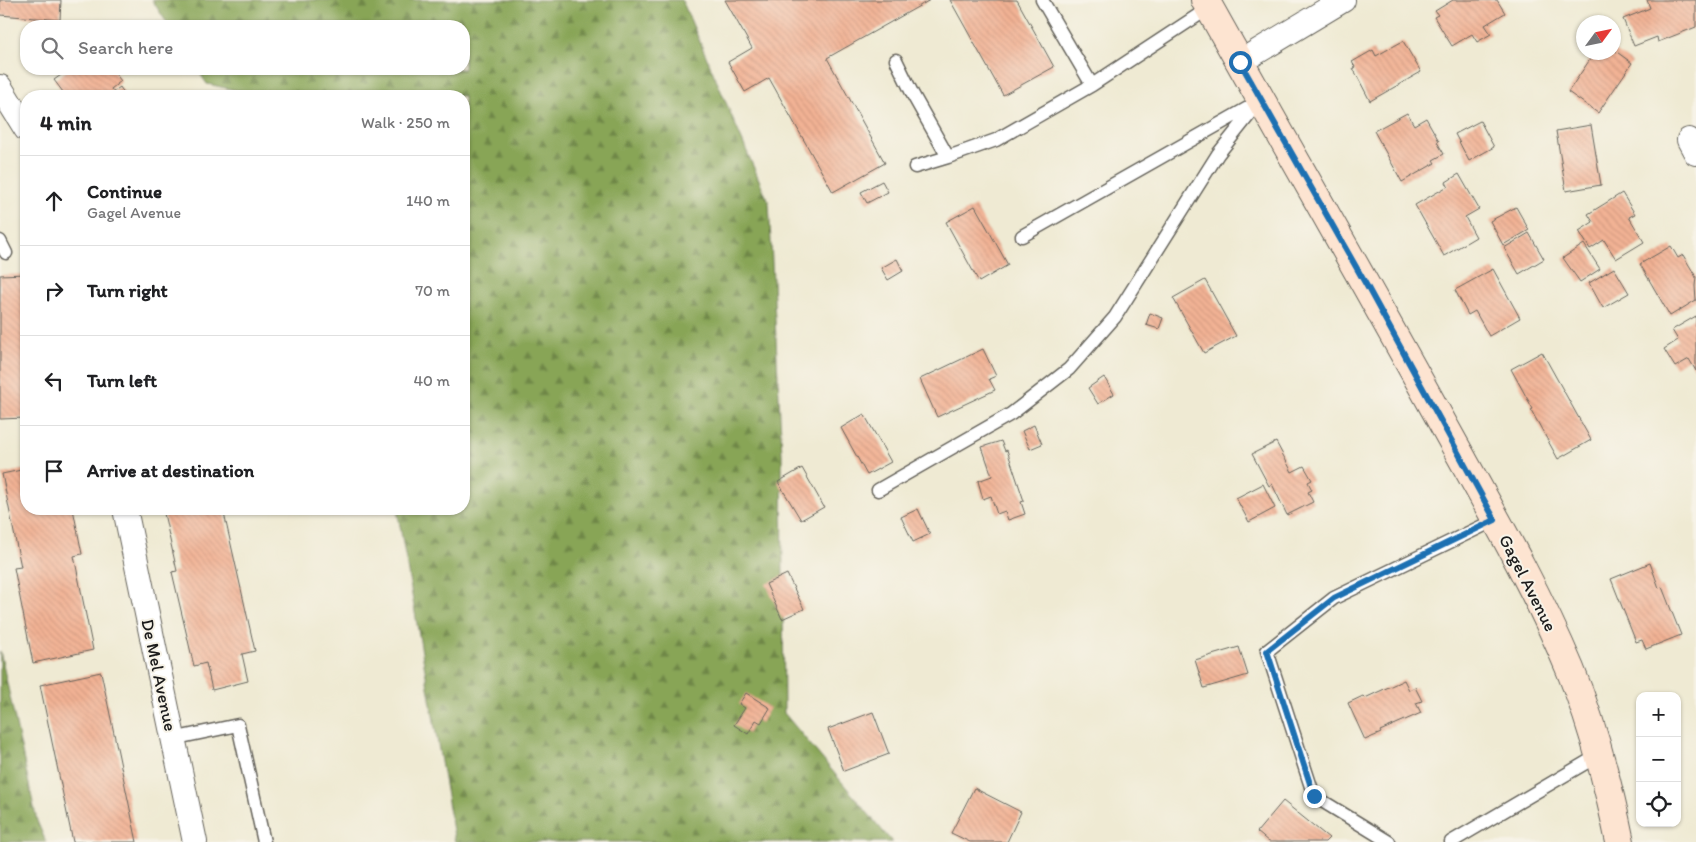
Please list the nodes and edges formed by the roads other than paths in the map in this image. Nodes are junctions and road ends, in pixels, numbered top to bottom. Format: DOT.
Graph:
graph roads {
  1 [pos="1042,0"];
  2 [pos="1343,0"];
  3 [pos="1207,4"];
  4 [pos="896,60"];
  5 [pos="1240,62"];
  6 [pos="1092,85"];
  7 [pos="0,87"];
  8 [pos="1261,100"];
  9 [pos="20,119"];
  10 [pos="948,157"];
  11 [pos="915,167"];
  12 [pos="1022,236"];
  13 [pos="0,241"];
  14 [pos="6,253"];
  15 [pos="878,490"];
  16 [pos="126,515"];
  17 [pos="1495,520"];
  18 [pos="172,739"];
  19 [pos="1599,755"];
  20 [pos="195,842"];
  21 [pos="264,842"];
  22 [pos="1389,842"];
  23 [pos="1451,842"];
  24 [pos="1620,842"];
  1 -- 6 [label="lane"];
  2 -- 5 [label="street"];
  3 -- 5 [label="street, Gagel Avenue"];
  3 -- 6 [label="lane"];
  4 -- 10 [label="lane"];
  5 -- 8 [label="street, Gagel Avenue"];
  6 -- 10 [label="lane"];
  7 -- 9 [label="street"];
  8 -- 12 [label="lane"];
  8 -- 15 [label="lane"];
  8 -- 17 [label="street, Gagel Avenue"];
  10 -- 11 [label="lane"];
  13 -- 14 [label="lane"];
  16 -- 18 [label="street, De Mel Avenue"];
  17 -- 19 [label="street, Gagel Avenue"];
  17 -- 22 [label="lane"];
  18 -- 20 [label="street, De Mel Avenue"];
  18 -- 21 [label="lane"];
  19 -- 23 [label="lane"];
  19 -- 24 [label="street, Gagel Avenue"];
}
